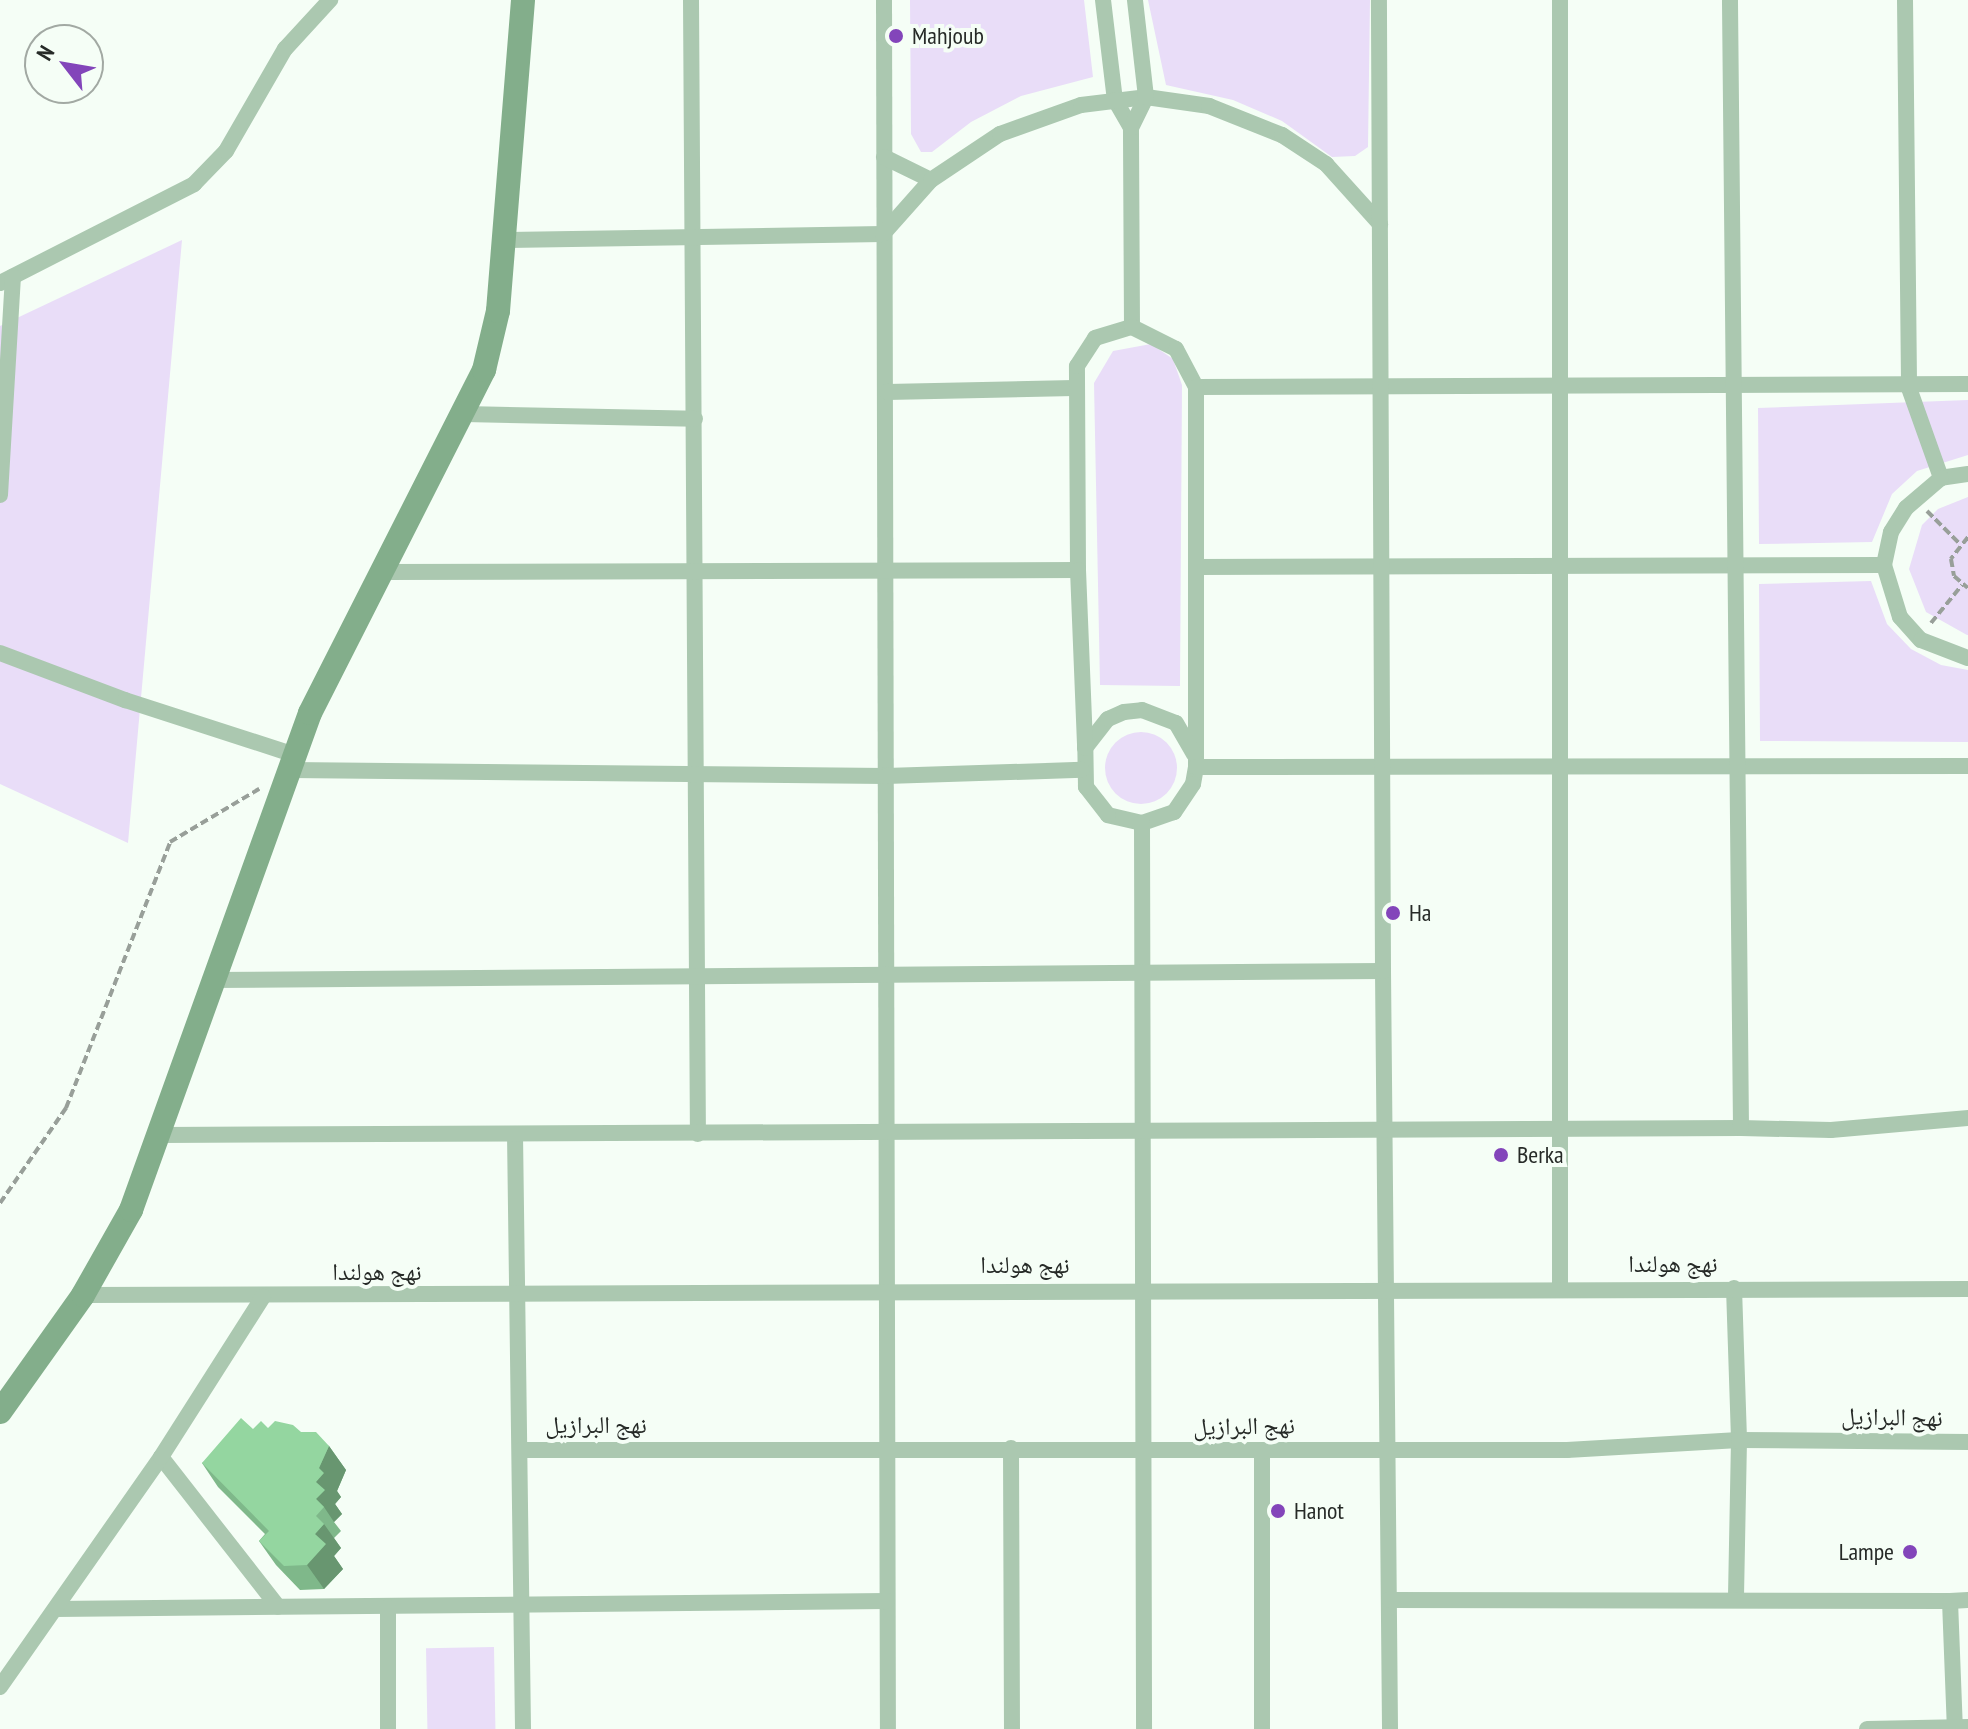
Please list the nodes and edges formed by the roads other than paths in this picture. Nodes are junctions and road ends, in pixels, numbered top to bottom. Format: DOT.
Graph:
graph roads {
  1 [pos="330,0"];
  2 [pos="523,0"];
  3 [pos="691,0"];
  4 [pos="884,0"];
  5 [pos="1103,0"];
  6 [pos="1135,0"];
  7 [pos="1379,0"];
  8 [pos="1560,0"];
  9 [pos="1730,0"];
  10 [pos="1905,0"];
  11 [pos="1146,97"];
  12 [pos="1115,100"];
  13 [pos="1131,128"];
  14 [pos="884,157"];
  15 [pos="931,180"];
  16 [pos="1380,224"];
  17 [pos="883,234"];
  18 [pos="695,237"];
  19 [pos="504,240"];
  20 [pos="6,279"];
  21 [pos="1132,327"];
  22 [pos="1968,384"];
  23 [pos="1381,385"];
  24 [pos="1561,386"];
  25 [pos="1196,387"];
  26 [pos="1074,388"];
  27 [pos="1732,388"];
  28 [pos="1909,388"];
  29 [pos="887,392"];
  30 [pos="464,414"];
  31 [pos="695,419"];
  32 [pos="1968,474"];
  33 [pos="1941,478"];
  34 [pos="0,495"];
  35 [pos="1884,565"];
  36 [pos="1732,566"];
  37 [pos="1196,567"];
  38 [pos="1383,567"];
  39 [pos="1559,568"];
  40 [pos="1078,570"];
  41 [pos="381,572"];
  42 [pos="698,572"];
  43 [pos="888,573"];
  44 [pos="0,653"];
  45 [pos="1968,658"];
  46 [pos="1085,748"];
  47 [pos="1195,761"];
  48 [pos="293,763"];
  49 [pos="1968,766"];
  50 [pos="1384,767"];
  51 [pos="1559,767"];
  52 [pos="1735,767"];
  53 [pos="1082,770"];
  54 [pos="695,776"];
  55 [pos="886,776"];
  56 [pos="1142,823"];
  57 [pos="1383,971"];
  58 [pos="1142,972"];
  59 [pos="887,977"];
  60 [pos="210,980"];
  61 [pos="694,980"];
  62 [pos="1968,1118"];
  63 [pos="1556,1126"];
  64 [pos="1384,1128"];
  65 [pos="1741,1128"];
  66 [pos="1143,1130"];
  67 [pos="515,1134"];
  68 [pos="698,1134"];
  69 [pos="889,1134"];
  70 [pos="161,1135"];
  71 [pos="1560,1287"];
  72 [pos="1734,1288"];
  73 [pos="890,1289"];
  74 [pos="1143,1289"];
  75 [pos="1387,1289"];
  76 [pos="1968,1289"];
  77 [pos="83,1295"];
  78 [pos="518,1295"];
  79 [pos="263,1297"];
  80 [pos="0,1412"];
  81 [pos="1739,1440"];
  82 [pos="1968,1442"];
  83 [pos="891,1447"];
  84 [pos="1388,1447"];
  85 [pos="1011,1448"];
  86 [pos="521,1450"];
  87 [pos="1262,1450"];
  88 [pos="1143,1451"];
  89 [pos="161,1457"];
  90 [pos="1736,1598"];
  91 [pos="1389,1600"];
  92 [pos="1968,1600"];
  93 [pos="887,1601"];
  94 [pos="1950,1601"];
  95 [pos="521,1603"];
  96 [pos="278,1607"];
  97 [pos="388,1607"];
  98 [pos="55,1609"];
  99 [pos="0,1687"];
  100 [pos="1960,1728"];
  101 [pos="388,1729"];
  102 [pos="523,1729"];
  103 [pos="888,1729"];
  104 [pos="1012,1729"];
  105 [pos="1144,1729"];
  106 [pos="1262,1729"];
  107 [pos="1390,1729"];
  108 [pos="1867,1729"];
  1 -- 20 [label="street"];
  2 -- 19 [label="street"];
  3 -- 18 [label="street"];
  4 -- 14 [label="street"];
  5 -- 12 [label="street"];
  6 -- 11 [label="street"];
  7 -- 16 [label="street"];
  8 -- 24 [label="street"];
  9 -- 27 [label="street"];
  10 -- 28 [label="street"];
  11 -- 12 [label="street"];
  11 -- 13 [label="street"];
  11 -- 16 [label="street"];
  12 -- 13 [label="street"];
  12 -- 15 [label="street"];
  13 -- 21 [label="street"];
  14 -- 15 [label="street"];
  14 -- 17 [label="street"];
  15 -- 17 [label="street"];
  16 -- 23 [label="street"];
  17 -- 18 [label="street"];
  17 -- 29 [label="street"];
  18 -- 19 [label="street"];
  18 -- 31 [label="street"];
  19 -- 30 [label="street"];
  20 -- 34 [label="street"];
  21 -- 25 [label="street"];
  21 -- 26 [label="street"];
  22 -- 28 [label="street"];
  23 -- 24 [label="street"];
  23 -- 25 [label="street"];
  23 -- 38 [label="street"];
  24 -- 27 [label="street"];
  24 -- 39 [label="street"];
  25 -- 37 [label="street"];
  26 -- 29 [label="street"];
  26 -- 40 [label="street"];
  27 -- 28 [label="street"];
  27 -- 36 [label="street"];
  28 -- 33 [label="street"];
  29 -- 43 [label="street"];
  30 -- 31 [label="street"];
  30 -- 41 [label="street"];
  31 -- 42 [label="street"];
  32 -- 33 [label="street"];
  33 -- 35 [label="street"];
  35 -- 36 [label="street"];
  35 -- 45 [label="street"];
  36 -- 39 [label="street"];
  36 -- 52 [label="street"];
  37 -- 38 [label="street"];
  37 -- 47 [label="street"];
  38 -- 39 [label="street"];
  38 -- 50 [label="street"];
  39 -- 51 [label="street"];
  40 -- 43 [label="street"];
  40 -- 46 [label="street"];
  41 -- 42 [label="street"];
  41 -- 48 [label="street"];
  42 -- 43 [label="street"];
  42 -- 54 [label="street"];
  43 -- 55 [label="street"];
  44 -- 48 [label="street"];
  46 -- 47 [label="street"];
  46 -- 53 [label="street"];
  47 -- 50 [label="street"];
  47 -- 56 [label="street"];
  48 -- 54 [label="street"];
  48 -- 60 [label="street"];
  49 -- 52 [label="street"];
  50 -- 51 [label="street"];
  50 -- 57 [label="street"];
  51 -- 52 [label="street"];
  51 -- 63 [label="street"];
  52 -- 65 [label="street"];
  53 -- 55 [label="street"];
  53 -- 56 [label="street"];
  54 -- 55 [label="street"];
  54 -- 61 [label="street"];
  55 -- 59 [label="street"];
  56 -- 58 [label="street"];
  57 -- 58 [label="street"];
  57 -- 64 [label="street"];
  58 -- 59 [label="street"];
  58 -- 66 [label="street"];
  59 -- 61 [label="street"];
  59 -- 69 [label="street"];
  60 -- 61 [label="street"];
  60 -- 70 [label="street"];
  61 -- 68 [label="street"];
  62 -- 65 [label="street"];
  63 -- 64 [label="street"];
  63 -- 65 [label="street"];
  63 -- 71 [label="street"];
  64 -- 66 [label="street"];
  64 -- 75 [label="street"];
  66 -- 69 [label="street"];
  66 -- 74 [label="street"];
  67 -- 68 [label="street"];
  67 -- 70 [label="street"];
  67 -- 78 [label="street"];
  68 -- 69 [label="street"];
  69 -- 73 [label="street"];
  70 -- 77 [label="street"];
  71 -- 72 [label="street, نهج هولندا"];
  71 -- 75 [label="street, نهج هولندا"];
  72 -- 76 [label="street, نهج هولندا"];
  72 -- 81 [label="street"];
  73 -- 74 [label="street, نهج هولندا"];
  73 -- 78 [label="street, نهج هولندا"];
  73 -- 83 [label="street"];
  74 -- 75 [label="street, نهج هولندا"];
  74 -- 88 [label="street"];
  75 -- 84 [label="street"];
  77 -- 79 [label="street, نهج هولندا"];
  77 -- 80 [label="street"];
  78 -- 79 [label="street, نهج هولندا"];
  78 -- 86 [label="street"];
  79 -- 89 [label="street"];
  81 -- 82 [label="street, نهج البرازيل"];
  81 -- 84 [label="street, نهج البرازيل"];
  81 -- 90 [label="street"];
  83 -- 85 [label="street, نهج البرازيل"];
  83 -- 86 [label="street, نهج البرازيل"];
  83 -- 93 [label="street"];
  84 -- 87 [label="street, نهج البرازيل"];
  84 -- 91 [label="street"];
  85 -- 88 [label="street, نهج البرازيل"];
  85 -- 104 [label="street"];
  86 -- 95 [label="street"];
  87 -- 88 [label="street, نهج البرازيل"];
  87 -- 106 [label="street"];
  88 -- 105 [label="street"];
  89 -- 96 [label="street"];
  89 -- 98 [label="street"];
  90 -- 91 [label="street"];
  90 -- 94 [label="street"];
  91 -- 107 [label="street"];
  92 -- 94 [label="street"];
  93 -- 95 [label="street"];
  93 -- 103 [label="street"];
  94 -- 100 [label="street"];
  95 -- 97 [label="street"];
  95 -- 102 [label="street"];
  96 -- 97 [label="street"];
  96 -- 98 [label="street"];
  97 -- 101 [label="street"];
  98 -- 99 [label="street"];
  100 -- 108 [label="street"];
}
